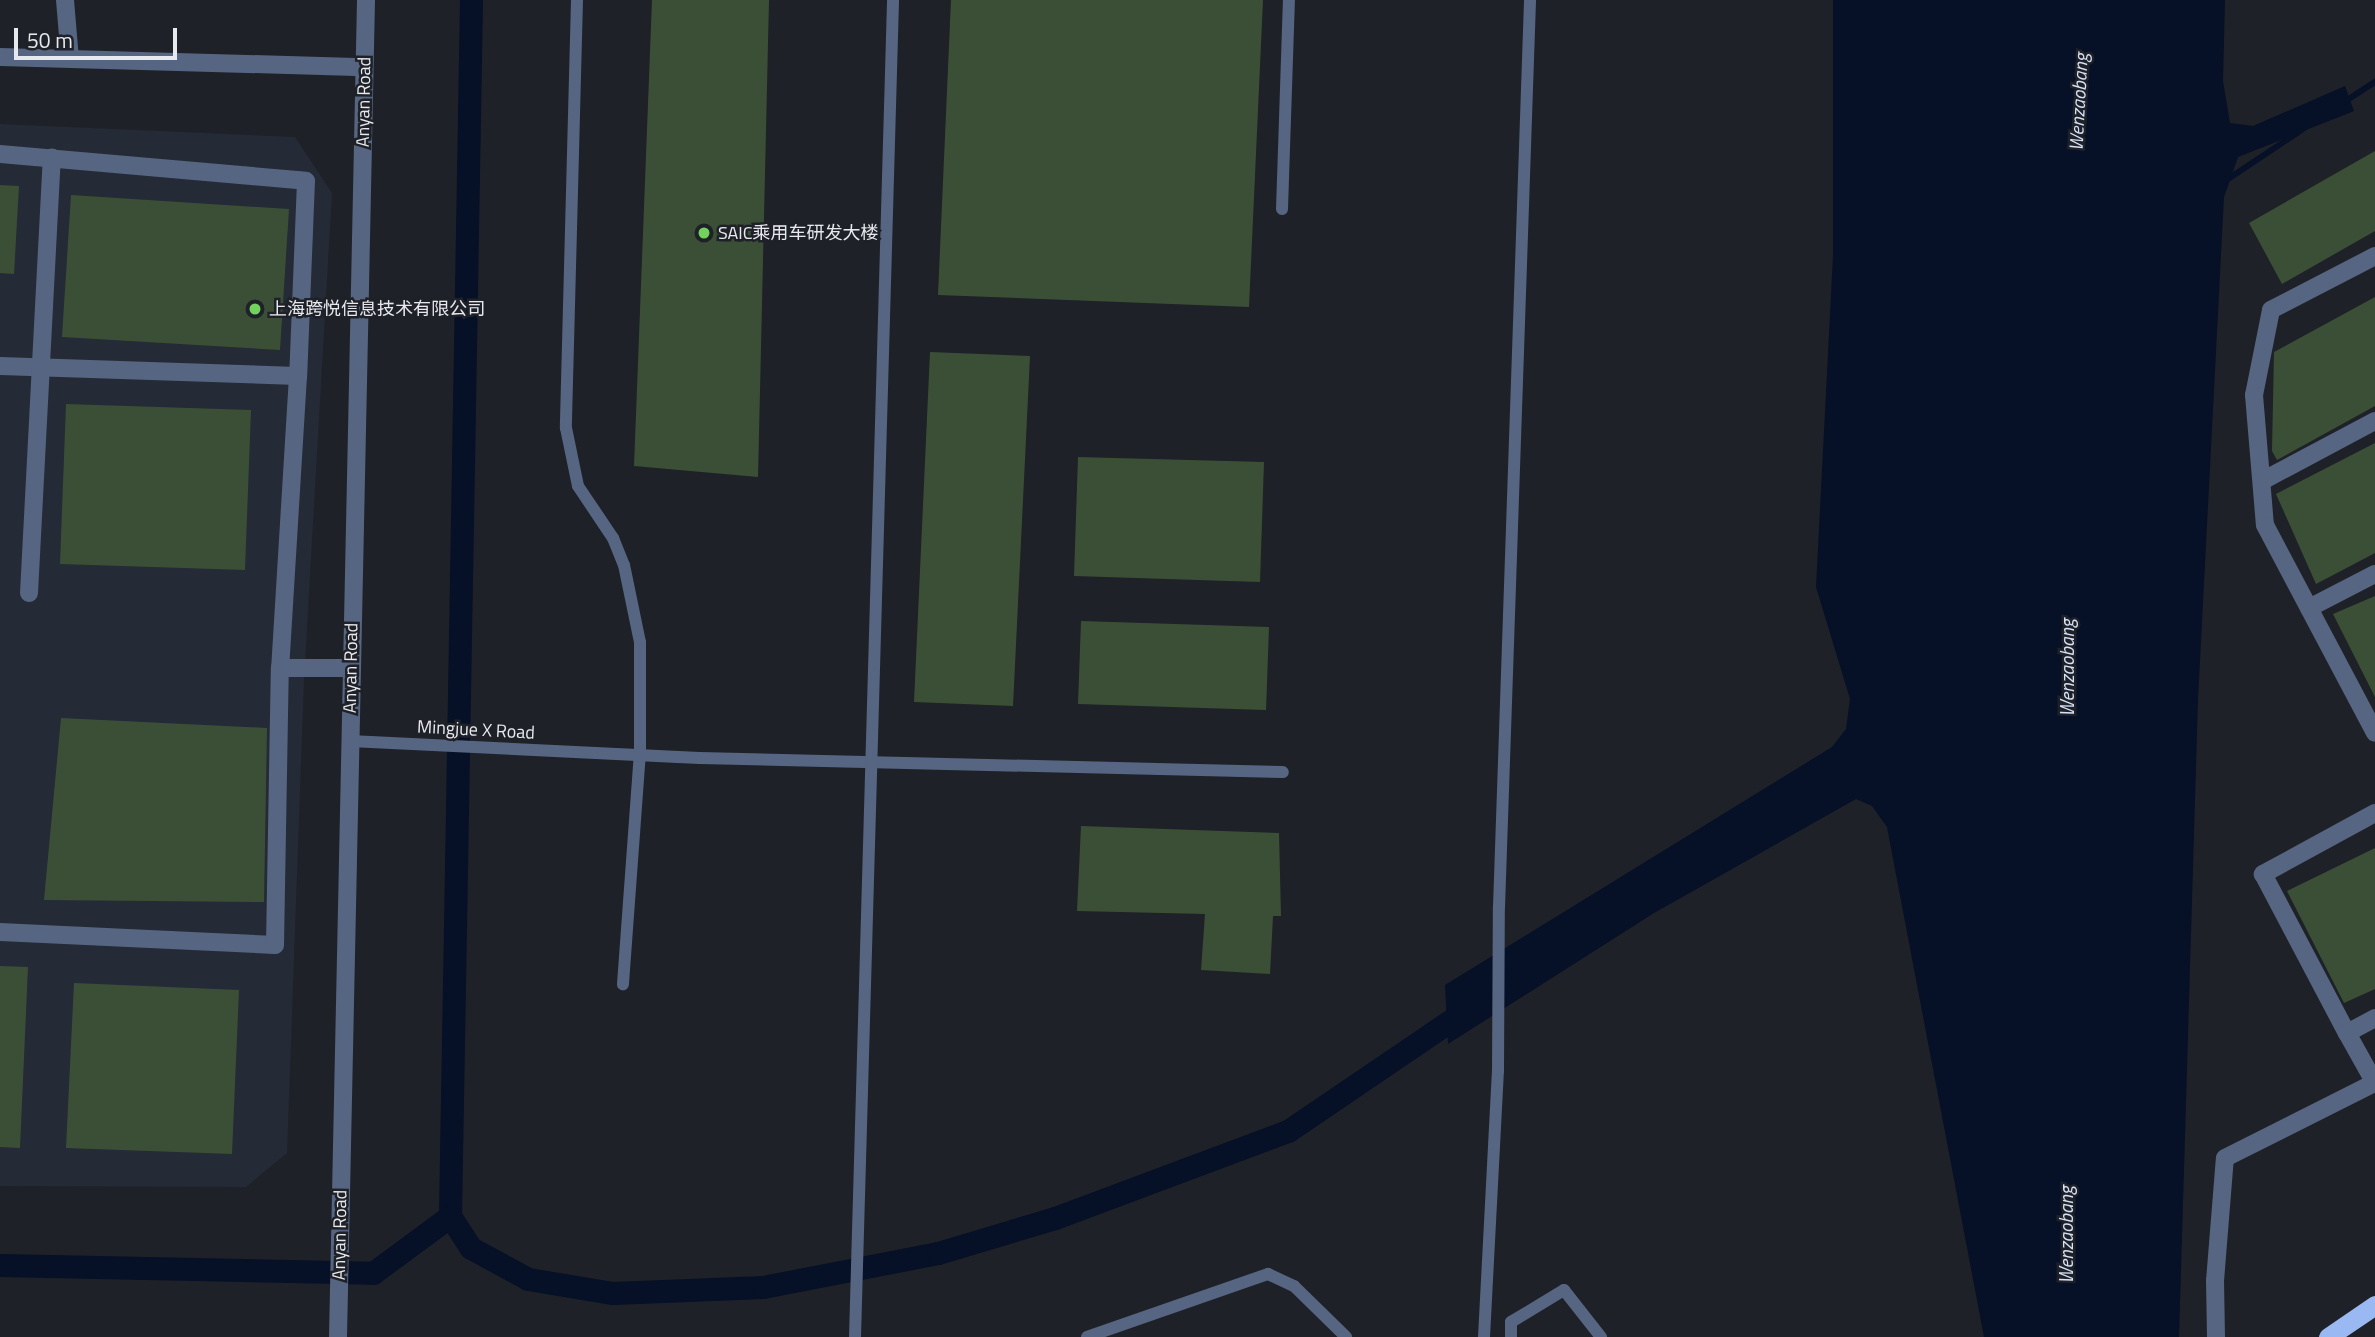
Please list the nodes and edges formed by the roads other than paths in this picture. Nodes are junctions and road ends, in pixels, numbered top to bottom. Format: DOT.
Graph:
graph roads {
  1 [pos="65,0"];
  2 [pos="366,0"];
  3 [pos="577,0"];
  4 [pos="893,0"];
  5 [pos="1289,0"];
  6 [pos="1530,0"];
  7 [pos="0,57"];
  8 [pos="71,59"];
  9 [pos="364,67"];
  10 [pos="0,154"];
  11 [pos="52,158"];
  12 [pos="1282,209"];
  13 [pos="2375,256"];
  14 [pos="0,366"];
  15 [pos="42,369"];
  16 [pos="298,376"];
  17 [pos="2375,421"];
  18 [pos="2262,481"];
  19 [pos="2375,574"];
  20 [pos="29,593"];
  21 [pos="2309,608"];
  22 [pos="280,668"];
  23 [pos="351,668"];
  24 [pos="2375,733"];
  25 [pos="350,741"];
  26 [pos="639,752"];
  27 [pos="871,762"];
  28 [pos="1283,772"];
  29 [pos="2375,813"];
  30 [pos="0,932"];
  31 [pos="623,984"];
  32 [pos="2375,1018"];
  33 [pos="2347,1033"];
  34 [pos="2374,1084"];
  35 [pos="2375,1305"];
  36 [pos="338,1330"];
  37 [pos="855,1335"];
  38 [pos="1087,1337"];
  39 [pos="1346,1337"];
  40 [pos="1485,1337"];
  41 [pos="1511,1337"];
  42 [pos="1601,1337"];
  43 [pos="2216,1337"];
  44 [pos="2328,1337"];
  1 -- 8 [label="street"];
  2 -- 9 [label="street, Anyan Road"];
  3 -- 26 [label="lane"];
  4 -- 27 [label="lane"];
  5 -- 12 [label="lane"];
  6 -- 40 [label="lane"];
  7 -- 8 [label="street"];
  8 -- 9 [label="street"];
  9 -- 23 [label="street, Anyan Road"];
  10 -- 11 [label="street"];
  11 -- 15 [label="street"];
  11 -- 16 [label="street"];
  13 -- 18 [label="street"];
  14 -- 15 [label="street"];
  15 -- 16 [label="street"];
  15 -- 20 [label="street"];
  16 -- 22 [label="street"];
  17 -- 18 [label="street"];
  18 -- 21 [label="street"];
  19 -- 21 [label="street"];
  21 -- 24 [label="street"];
  22 -- 23 [label="street"];
  22 -- 30 [label="street"];
  23 -- 25 [label="street, Anyan Road"];
  25 -- 26 [label="lane, Mingjue X Road"];
  25 -- 36 [label="street, Anyan Road"];
  26 -- 27 [label="lane, Mingjue X Road"];
  26 -- 31 [label="lane"];
  27 -- 28 [label="lane, Mingjue X Road"];
  27 -- 37 [label="lane"];
  29 -- 33 [label="street"];
  32 -- 33 [label="street"];
  33 -- 34 [label="street"];
  34 -- 43 [label="street"];
  35 -- 44 [label="highway"];
  38 -- 39 [label="lane"];
  41 -- 42 [label="lane"];
}
